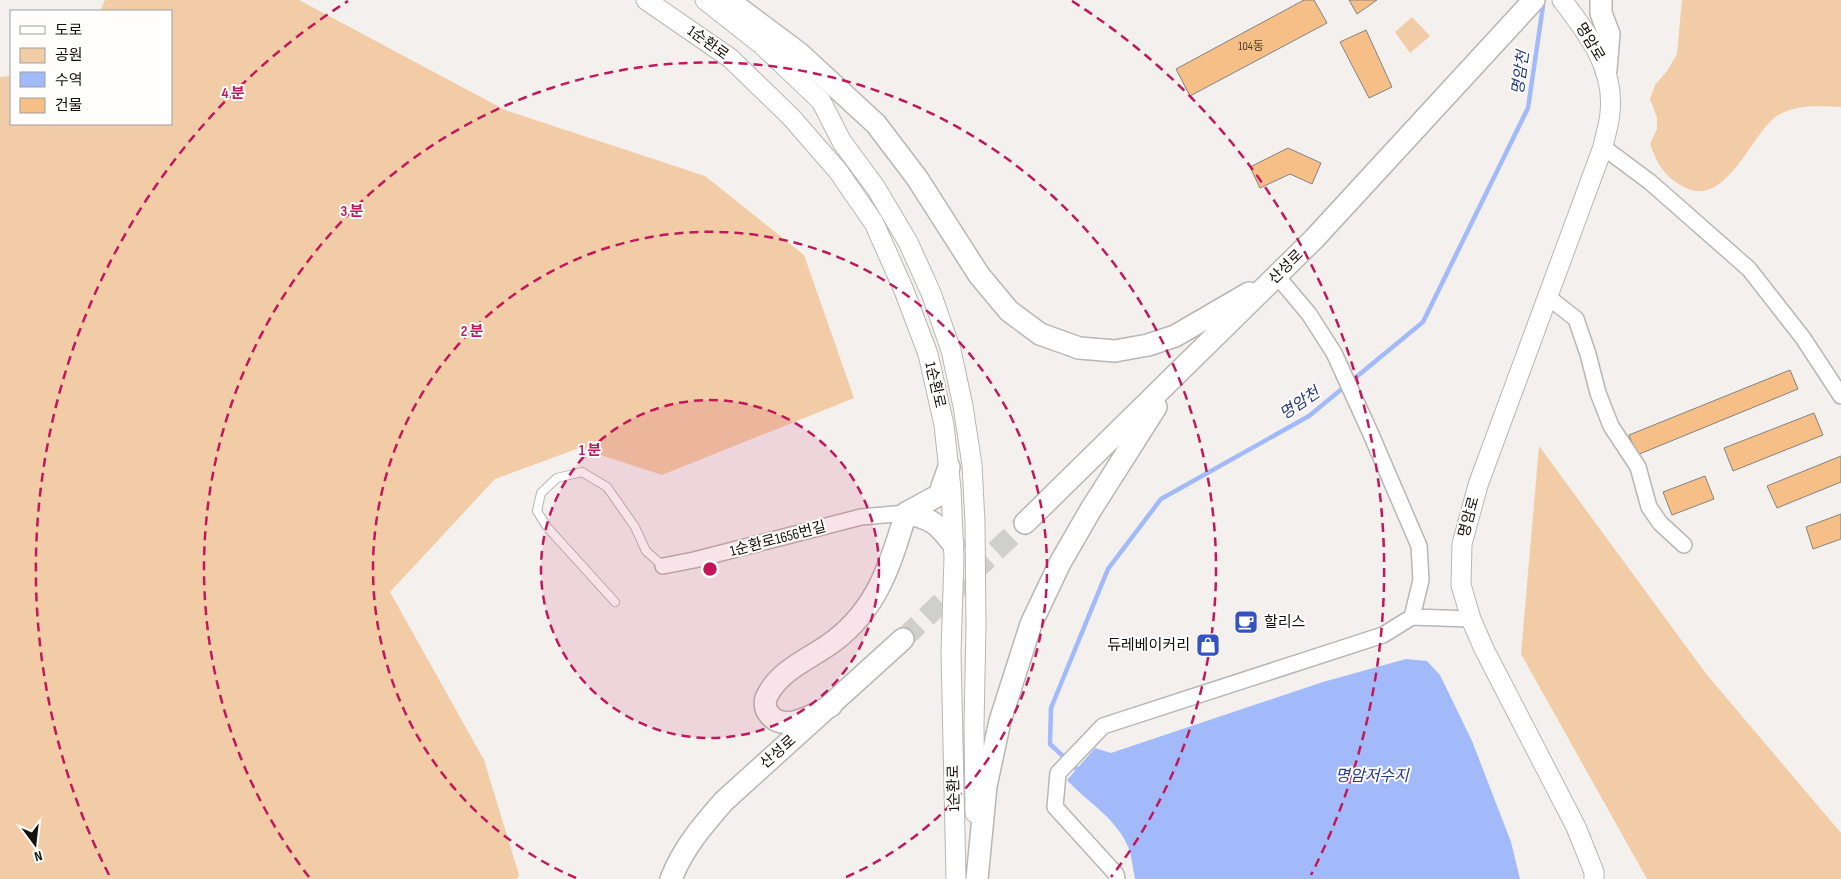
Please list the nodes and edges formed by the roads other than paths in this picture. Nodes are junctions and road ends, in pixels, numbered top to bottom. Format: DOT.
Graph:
graph roads {
  1 [pos="646,0"];
  2 [pos="705,0"];
  3 [pos="718,0"];
  4 [pos="1534,0"];
  5 [pos="1562,0"];
  6 [pos="1601,0"];
  7 [pos="1606,70"];
  8 [pos="1603,147"];
  9 [pos="1277,276"];
  10 [pos="1548,298"];
  11 [pos="1174,379"];
  12 [pos="1841,396"];
  13 [pos="949,467"];
  14 [pos="906,513"];
  15 [pos="1025,523"];
  16 [pos="953,544"];
  17 [pos="1684,545"];
  18 [pos="663,566"];
  19 [pos="616,602"];
  20 [pos="1412,617"];
  21 [pos="1471,619"];
  22 [pos="904,639"];
  23 [pos="831,706"];
  24 [pos="671,879"];
  25 [pos="956,879"];
  26 [pos="977,879"];
  27 [pos="1117,879"];
  28 [pos="1594,879"];
  1 -- 13 [label="street, 1순환로"];
  2 -- 26 [label="street, 1순환로"];
  3 -- 9 [label="main road"];
  4 -- 9 [label="main road, 산성로"];
  5 -- 7 [label="street, 명암로"];
  6 -- 7 [label="main road"];
  7 -- 8 [label="street, 명암로"];
  8 -- 10 [label="street, 명암로"];
  8 -- 12 [label="street"];
  9 -- 11 [label="main road, 산성로"];
  9 -- 20 [label="street"];
  10 -- 17 [label="street"];
  10 -- 21 [label="street, 명암로"];
  11 -- 15 [label="main road, 산성로"];
  11 -- 26 [label="main road"];
  13 -- 14 [label="main road"];
  13 -- 16 [label="street, 1순환로"];
  14 -- 16 [label="main road"];
  14 -- 18 [label="street, 1순환로1656번길"];
  14 -- 23 [label="main road"];
  16 -- 25 [label="street, 1순환로"];
  18 -- 19 [label="lane, 1순환로1656번길"];
  20 -- 21 [label="street"];
  20 -- 27 [label="street"];
  21 -- 28 [label="street, 명암로"];
  22 -- 23 [label="main road, 산성로"];
  23 -- 24 [label="main road, 산성로"];
}
